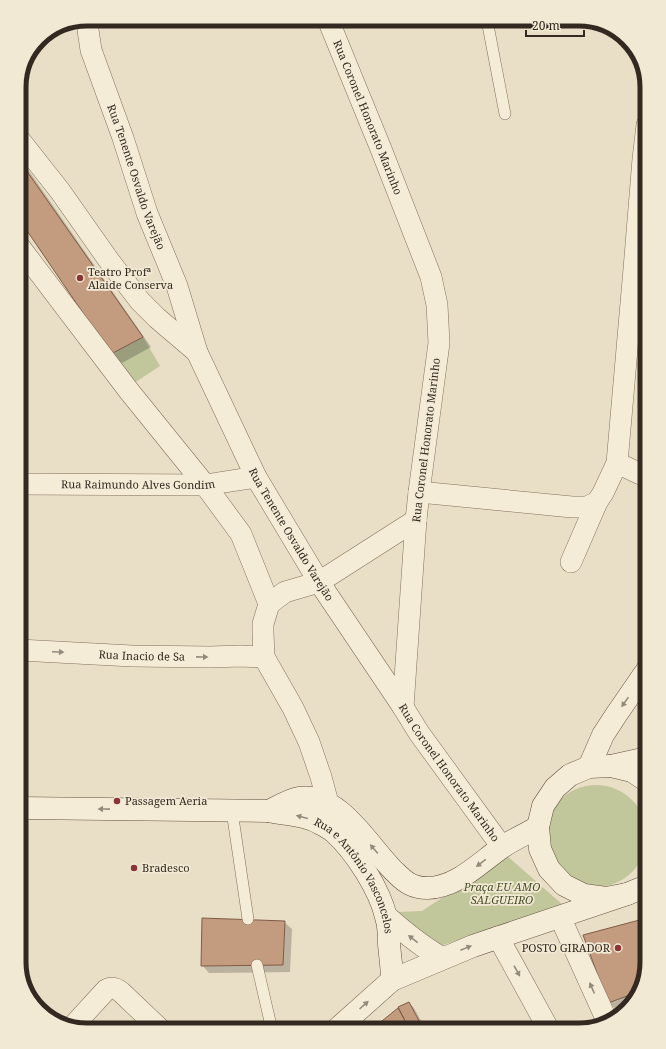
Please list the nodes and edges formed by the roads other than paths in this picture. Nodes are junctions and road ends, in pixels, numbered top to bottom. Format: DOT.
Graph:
graph roads {
  1 [pos="88,26"];
  2 [pos="332,26"];
  3 [pos="487,26"];
  4 [pos="505,114"];
  5 [pos="26,148"];
  6 [pos="640,196"];
  7 [pos="26,255"];
  8 [pos="197,352"];
  9 [pos="617,463"];
  10 [pos="640,474"];
  11 [pos="256,477"];
  12 [pos="26,484"];
  13 [pos="205,485"];
  14 [pos="419,492"];
  15 [pos="592,504"];
  16 [pos="416,520"];
  17 [pos="571,562"];
  18 [pos="319,582"];
  19 [pos="269,604"];
  20 [pos="26,650"];
  21 [pos="264,657"];
  22 [pos="640,680"];
  23 [pos="403,707"];
  24 [pos="640,760"];
  25 [pos="611,766"];
  26 [pos="589,767"];
  27 [pos="640,776"];
  28 [pos="328,803"];
  29 [pos="26,808"];
  30 [pos="232,811"];
  31 [pos="269,811"];
  32 [pos="538,827"];
  33 [pos="502,847"];
  34 [pos="640,889"];
  35 [pos="627,894"];
  36 [pos="560,916"];
  37 [pos="387,918"];
  38 [pos="248,919"];
  39 [pos="498,937"];
  40 [pos="442,958"];
  41 [pos="256,965"];
  42 [pos="392,980"];
  43 [pos="605,1017"];
  44 [pos="76,1022"];
  45 [pos="154,1023"];
  46 [pos="270,1023"];
  47 [pos="344,1023"];
  48 [pos="545,1023"];
  1 -- 8 [label="street, Rua Tenente Osvaldo Varejão"];
  2 -- 14 [label="street, Rua Coronel Honorato Marinho"];
  3 -- 4 [label="lane"];
  5 -- 8 [label="street, Rua Tenente Osvaldo Varejão"];
  6 -- 9 [label="street"];
  7 -- 13 [label="street"];
  8 -- 11 [label="street, Rua Tenente Osvaldo Varejão"];
  9 -- 10 [label="street"];
  9 -- 15 [label="street"];
  11 -- 13 [label="street, Rua Raimundo Alves Gondim"];
  11 -- 18 [label="street, Rua Tenente Osvaldo Varejão"];
  12 -- 13 [label="street, Rua Raimundo Alves Gondim"];
  13 -- 19 [label="street"];
  14 -- 15 [label="street"];
  14 -- 16 [label="street, Rua Coronel Honorato Marinho"];
  15 -- 17 [label="street"];
  16 -- 18 [label="street"];
  16 -- 23 [label="street, Rua Coronel Honorato Marinho"];
  18 -- 19 [label="street"];
  18 -- 23 [label="street, Rua Tenente Osvaldo Varejão"];
  19 -- 21 [label="street"];
  20 -- 21 [label="street, Rua Inacio de Sa, one-way"];
  21 -- 28 [label="street"];
  22 -- 26 [label="main road, one-way"];
  23 -- 33 [label="street, Rua Coronel Honorato Marinho"];
  24 -- 25 [label="main road"];
  25 -- 26 [label="main road"];
  25 -- 27 [label="main road"];
  26 -- 32 [label="main road"];
  28 -- 31 [label="main road"];
  33 -- 28 [label="main road, one-way"];
  30 -- 29 [label="main road, one-way"];
  30 -- 31 [label="main road"];
  30 -- 38 [label="lane"];
  37 -- 31 [label="main road, Rua e Antônio Vasconcelos, one-way"];
  32 -- 33 [label="main road"];
  32 -- 35 [label="main road"];
  34 -- 35 [label="main road"];
  35 -- 36 [label="main road"];
  36 -- 39 [label="main road"];
  43 -- 36 [label="street, one-way"];
  40 -- 37 [label="main road, one-way"];
  37 -- 42 [label="main road, Rua e Antônio Vasconcelos"];
  40 -- 39 [label="main road, one-way"];
  39 -- 48 [label="street, one-way"];
  40 -- 42 [label="main road"];
  41 -- 46 [label="lane"];
  47 -- 42 [label="main road, one-way"];
  44 -- 45 [label="street"];
}
